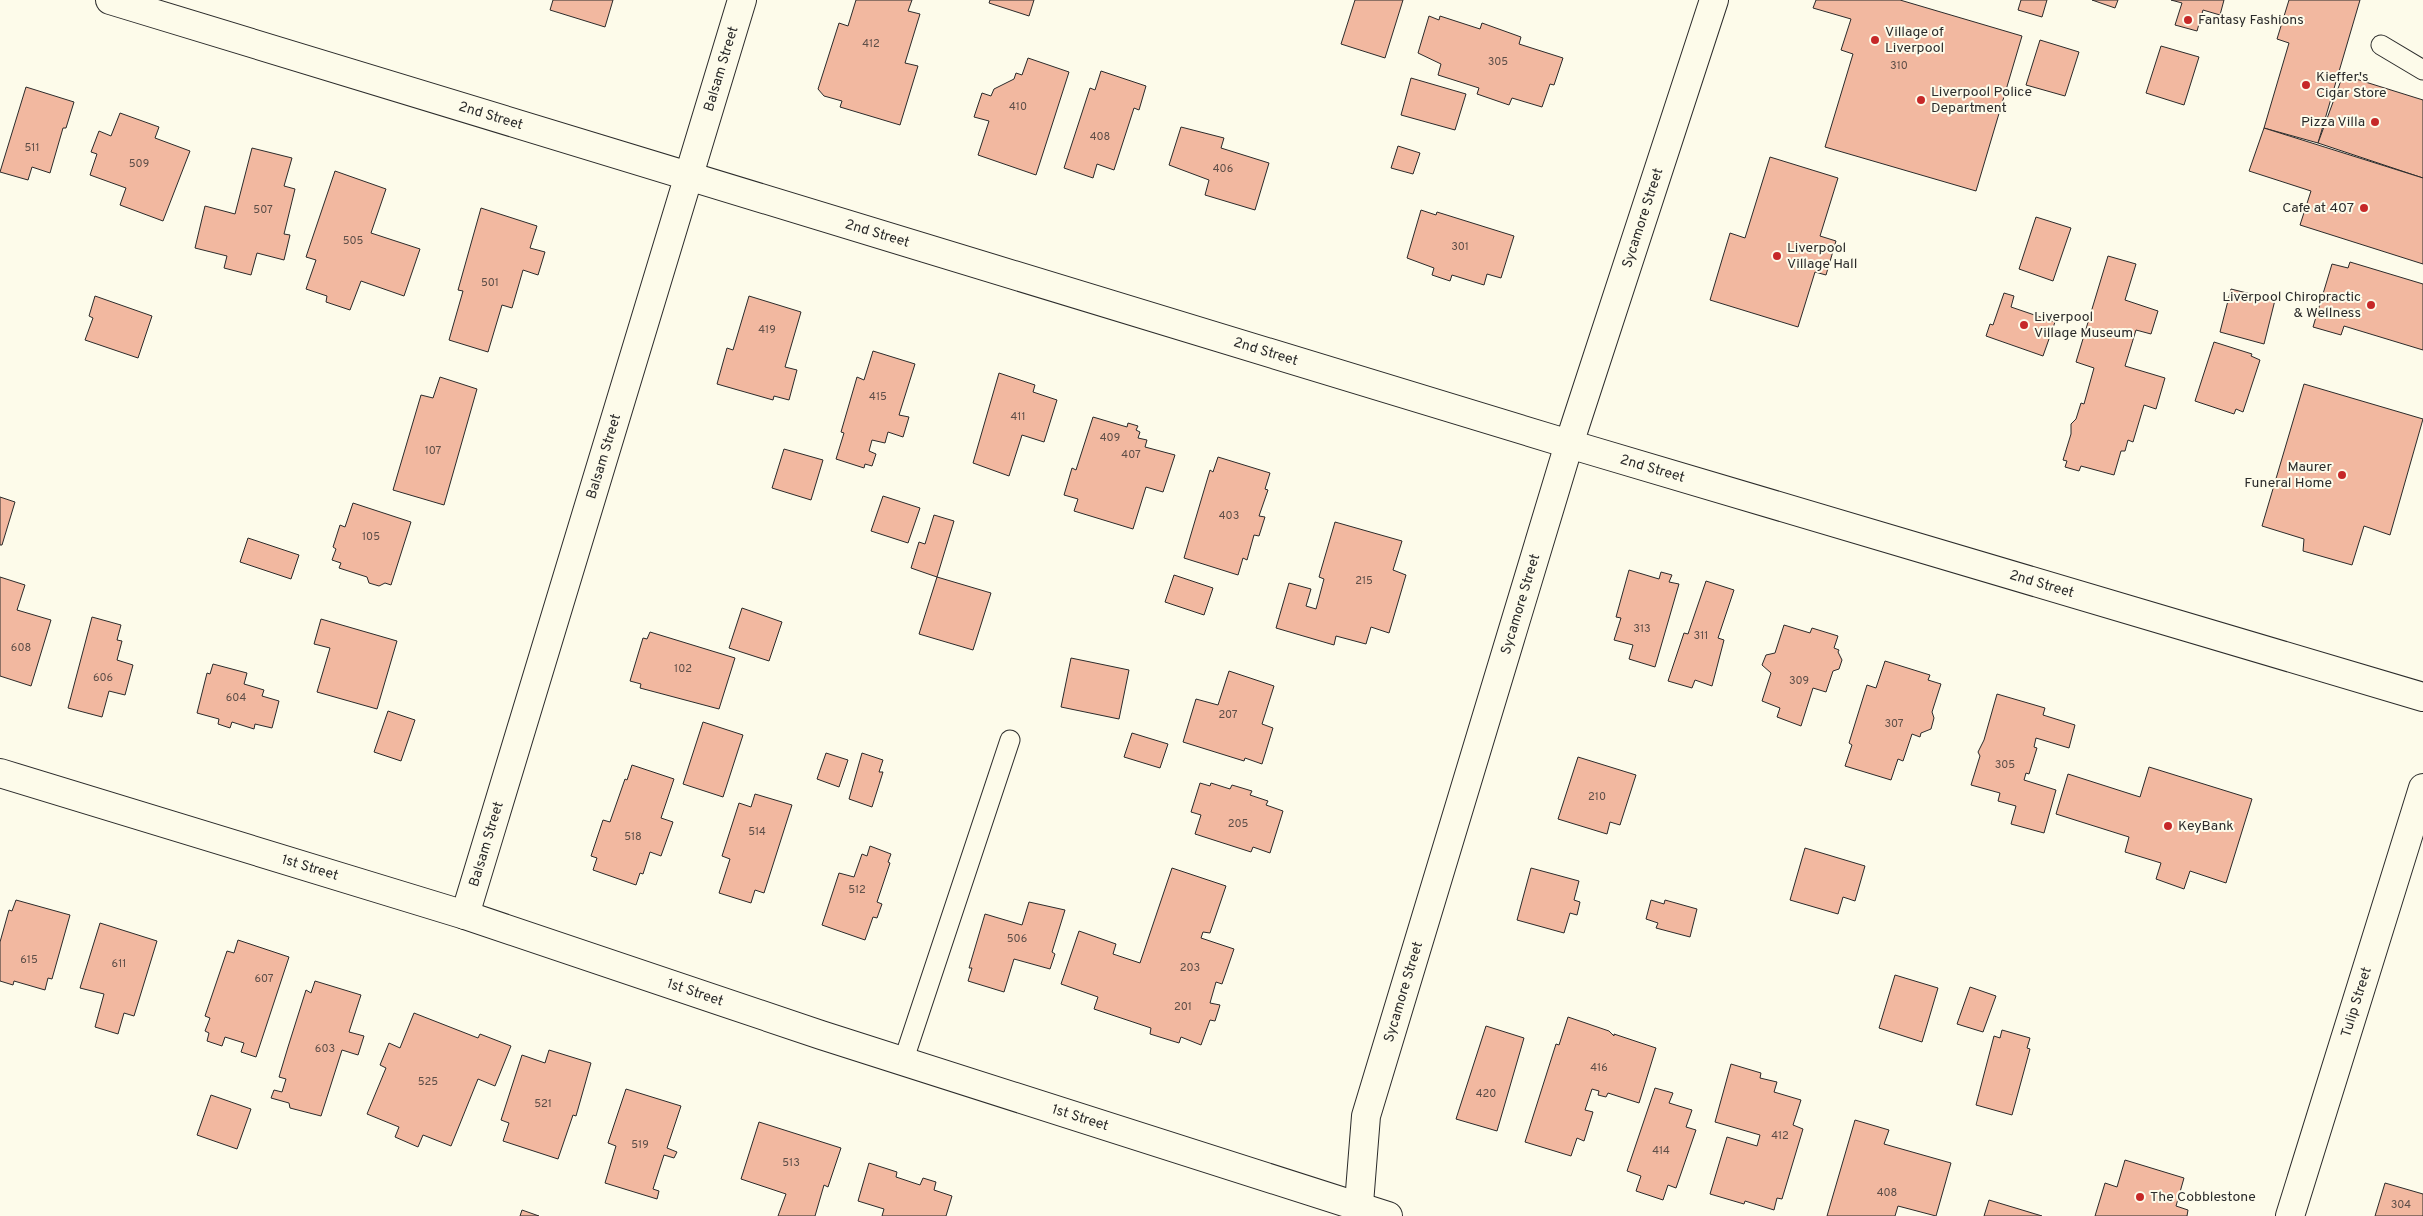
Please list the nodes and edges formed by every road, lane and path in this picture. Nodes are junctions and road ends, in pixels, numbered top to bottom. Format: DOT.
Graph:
graph roads {
  1 [pos="110,0"];
  2 [pos="742,0"];
  3 [pos="1714,0"];
  4 [pos="2381,45"];
  5 [pos="2423,70"];
  6 [pos="690,175"];
  7 [pos="1569,444"];
  8 [pos="2423,697"];
  9 [pos="1010,740"];
  10 [pos="0,773"];
  11 [pos="2423,788"];
  12 [pos="466,914"];
  13 [pos="903,1062"];
  14 [pos="1358,1211"];
  15 [pos="1388,1216"];
  16 [pos="2290,1216"];
  1 -- 6 [label="street, 2nd Street"];
  2 -- 6 [label="street, Balsam Street"];
  3 -- 7 [label="street, Sycamore Street"];
  4 -- 5 [label="lane"];
  6 -- 7 [label="street, 2nd Street"];
  6 -- 12 [label="street, Balsam Street"];
  7 -- 8 [label="street, 2nd Street"];
  7 -- 14 [label="street, Sycamore Street"];
  9 -- 13 [label="lane"];
  10 -- 12 [label="street, 1st Street"];
  11 -- 16 [label="street, Tulip Street"];
  12 -- 13 [label="street, 1st Street"];
  13 -- 14 [label="street, 1st Street"];
  14 -- 15 [label="street, 1st Street"];
}
